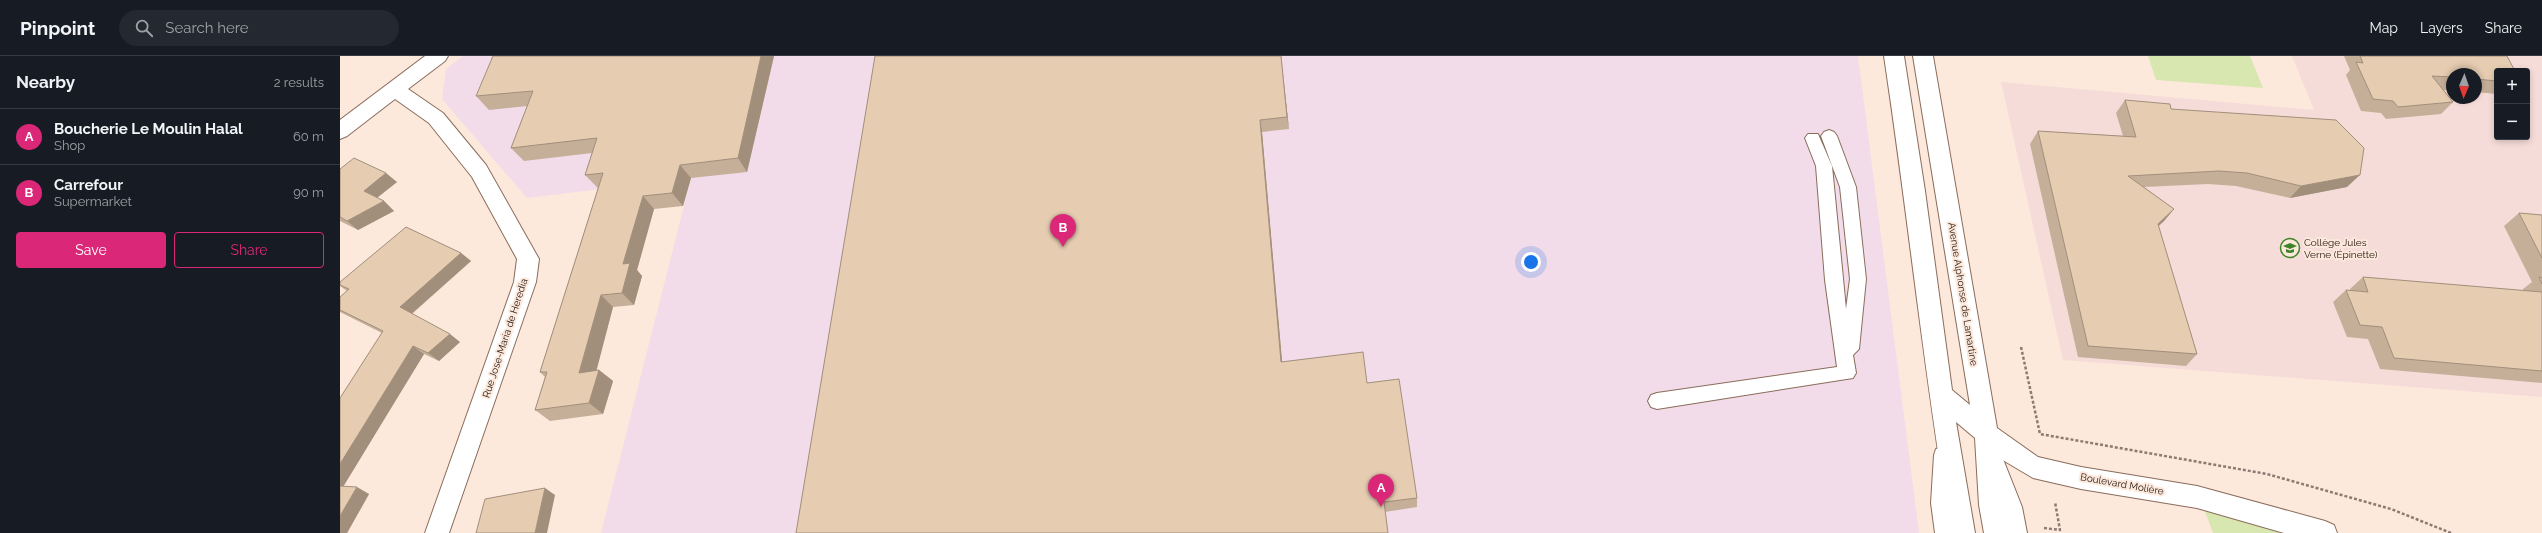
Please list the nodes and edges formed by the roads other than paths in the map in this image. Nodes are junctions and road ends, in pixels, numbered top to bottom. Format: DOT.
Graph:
graph roads {
  1 [pos="438,56"];
  2 [pos="1894,56"];
  3 [pos="1923,56"];
  4 [pos="394,89"];
  5 [pos="340,131"];
  6 [pos="1847,373"];
  7 [pos="1940,394"];
  8 [pos="1657,401"];
  9 [pos="1944,422"];
  10 [pos="1987,437"];
  11 [pos="437,533"];
  12 [pos="1945,533"];
  13 [pos="1963,533"];
  14 [pos="1996,533"];
  15 [pos="2017,533"];
  16 [pos="2324,533"];
  1 -- 4 [label="street"];
  2 -- 7 [label="street"];
  3 -- 10 [label="street, Avenue Alphonse de Lamartine"];
  4 -- 5 [label="street"];
  4 -- 11 [label="street, Rue Jose-Maria de Heredia"];
  6 -- 6 [label="lane"];
  6 -- 8 [label="lane"];
  7 -- 9 [label="street"];
  7 -- 10 [label="street, Boulevard Molière"];
  9 -- 12 [label="lane"];
  9 -- 13 [label="street"];
  10 -- 14 [label="street, Avenue Alphonse de Lamartine"];
  10 -- 15 [label="lane"];
  10 -- 16 [label="street, Boulevard Molière"];
}
